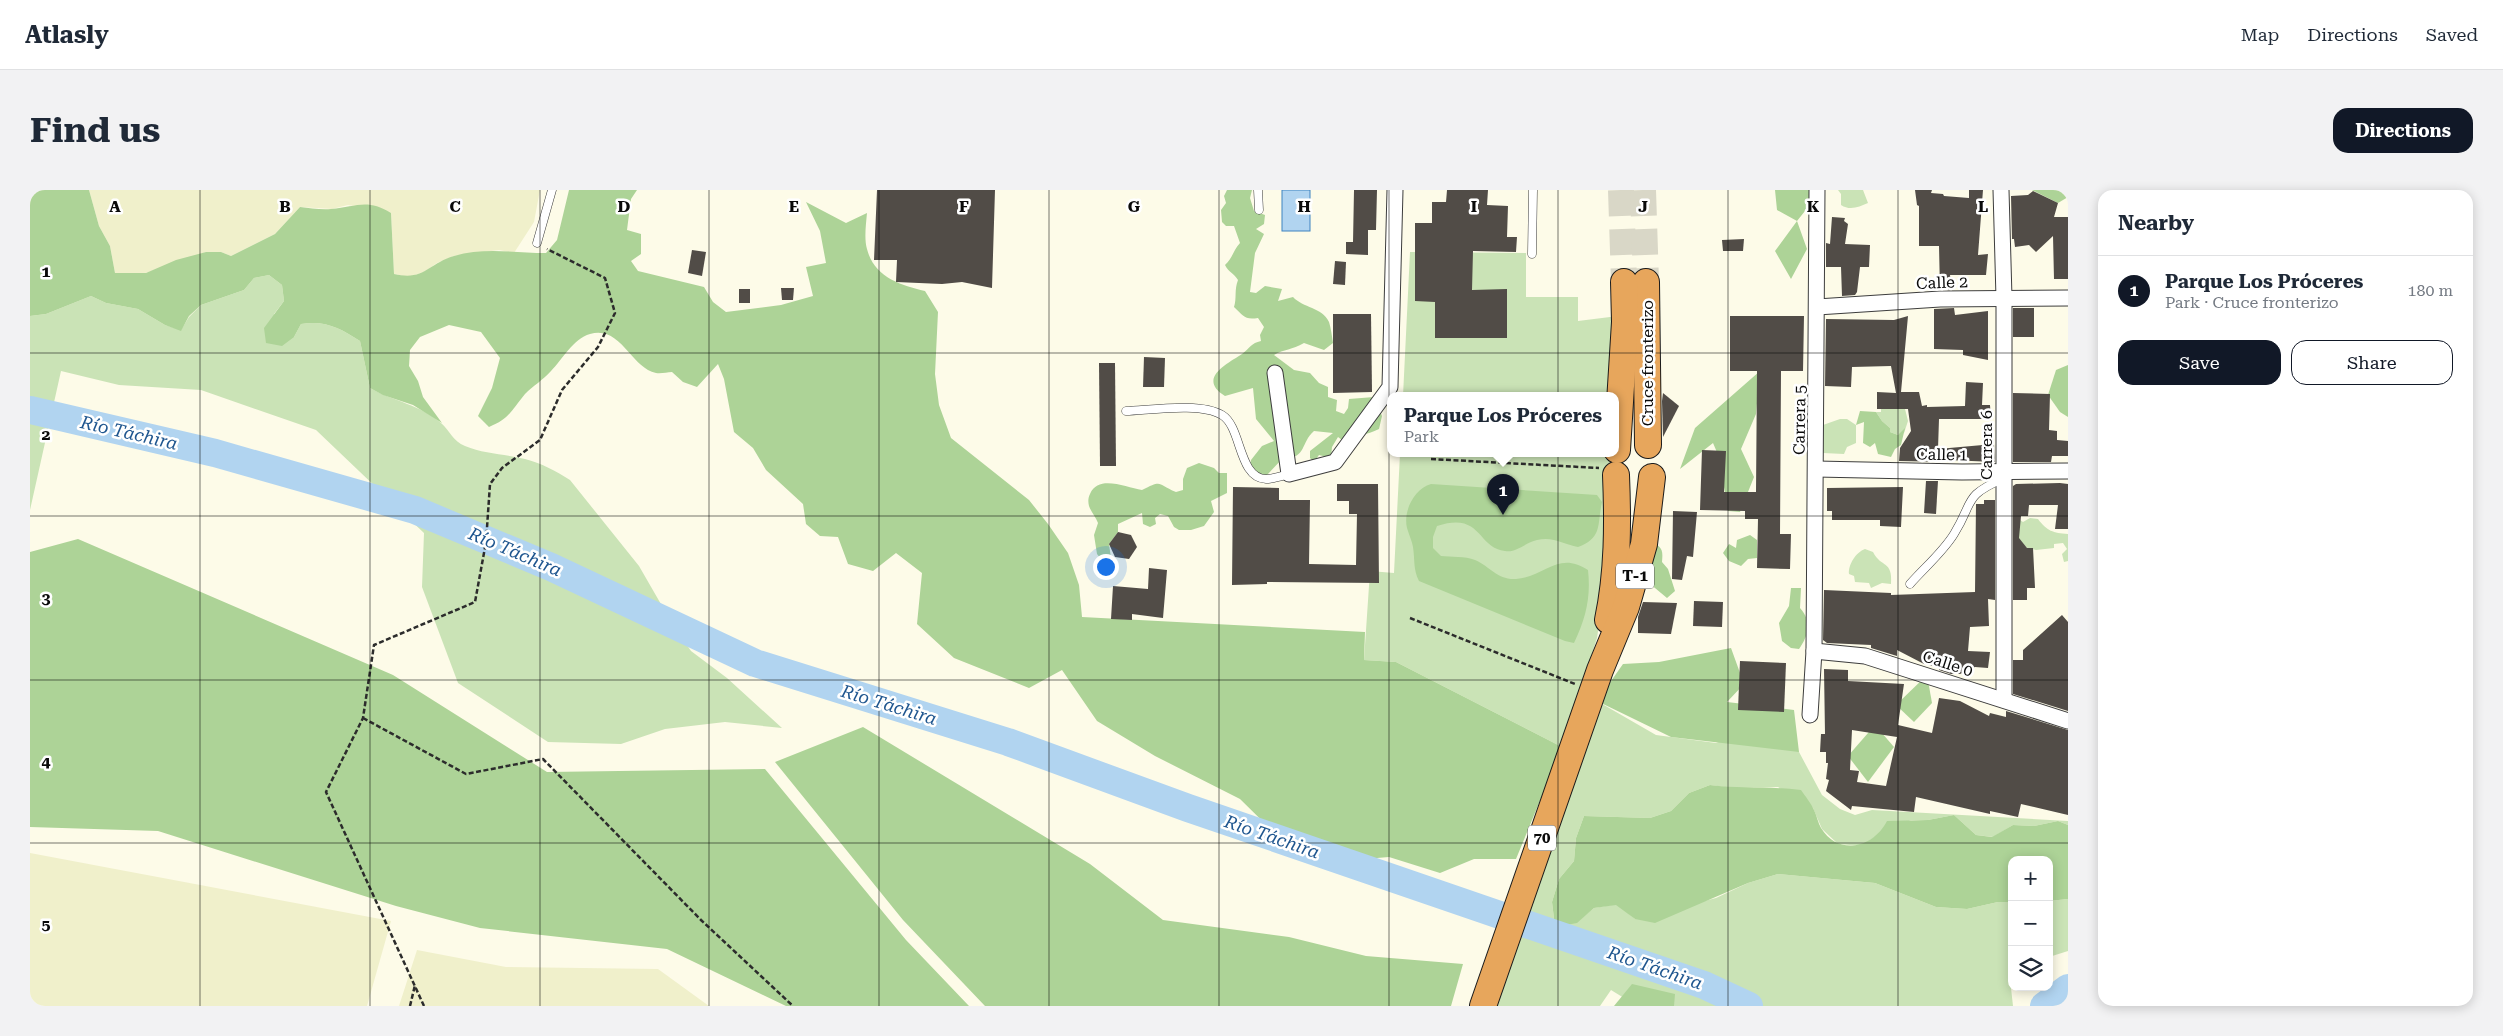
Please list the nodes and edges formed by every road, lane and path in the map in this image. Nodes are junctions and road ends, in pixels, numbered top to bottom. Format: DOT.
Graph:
graph roads {
  1 [pos="552,190"];
  2 [pos="1258,190"];
  3 [pos="1395,190"];
  4 [pos="1533,190"];
  5 [pos="1817,190"];
  6 [pos="2001,190"];
  7 [pos="1259,210"];
  8 [pos="536,244"];
  9 [pos="1532,254"];
  10 [pos="2004,298"];
  11 [pos="2068,298"];
  12 [pos="1817,307"];
  13 [pos="1274,373"];
  14 [pos="1619,397"];
  15 [pos="1126,411"];
  16 [pos="1648,445"];
  17 [pos="1619,454"];
  18 [pos="1431,459"];
  19 [pos="1614,460"];
  20 [pos="1816,469"];
  21 [pos="2068,471"];
  22 [pos="1289,474"];
  23 [pos="2004,475"];
  24 [pos="1652,477"];
  25 [pos="1910,584"];
  26 [pos="1410,618"];
  27 [pos="1814,651"];
  28 [pos="1591,679"];
  29 [pos="2004,700"];
  30 [pos="1810,715"];
  31 [pos="363,718"];
  32 [pos="2068,721"];
  33 [pos="415,985"];
  34 [pos="410,1006"];
  35 [pos="424,1006"];
  36 [pos="793,1006"];
  37 [pos="1484,1006"];
  1 -- 8 [label="lane"];
  2 -- 7 [label="lane"];
  3 -- 22 [label="street"];
  4 -- 9 [label="lane"];
  5 -- 12 [label="street, Carrera 5"];
  6 -- 10 [label="street, Carrera 6"];
  8 -- 31 [label="path"];
  10 -- 11 [label="street, Calle 2"];
  10 -- 12 [label="street, Calle 2"];
  10 -- 23 [label="street, Carrera 6"];
  12 -- 20 [label="street, Carrera 5"];
  13 -- 22 [label="street"];
  14 -- 16 [label="highway, Cruce fronterizo / T-1"];
  15 -- 22 [label="lane"];
  16 -- 17 [label="highway, Cruce fronterizo"];
  16 -- 24 [label="highway, Cruce fronterizo / T-1"];
  18 -- 19 [label="path"];
  19 -- 24 [label="highway"];
  19 -- 28 [label="highway, Cruce fronterizo / T-1"];
  20 -- 23 [label="street, Calle 1"];
  20 -- 27 [label="street, Carrera 5"];
  21 -- 23 [label="street, Calle 1"];
  23 -- 25 [label="lane"];
  23 -- 29 [label="street, Carrera 6"];
  24 -- 28 [label="highway, Cruce fronterizo / T-1"];
  26 -- 28 [label="path"];
  27 -- 29 [label="street, Calle 0"];
  27 -- 30 [label="street"];
  28 -- 37 [label="highway, 70"];
  29 -- 32 [label="street, Calle 0"];
  31 -- 33 [label="path"];
  31 -- 36 [label="path"];
  33 -- 34 [label="path"];
  33 -- 35 [label="path"];
}
